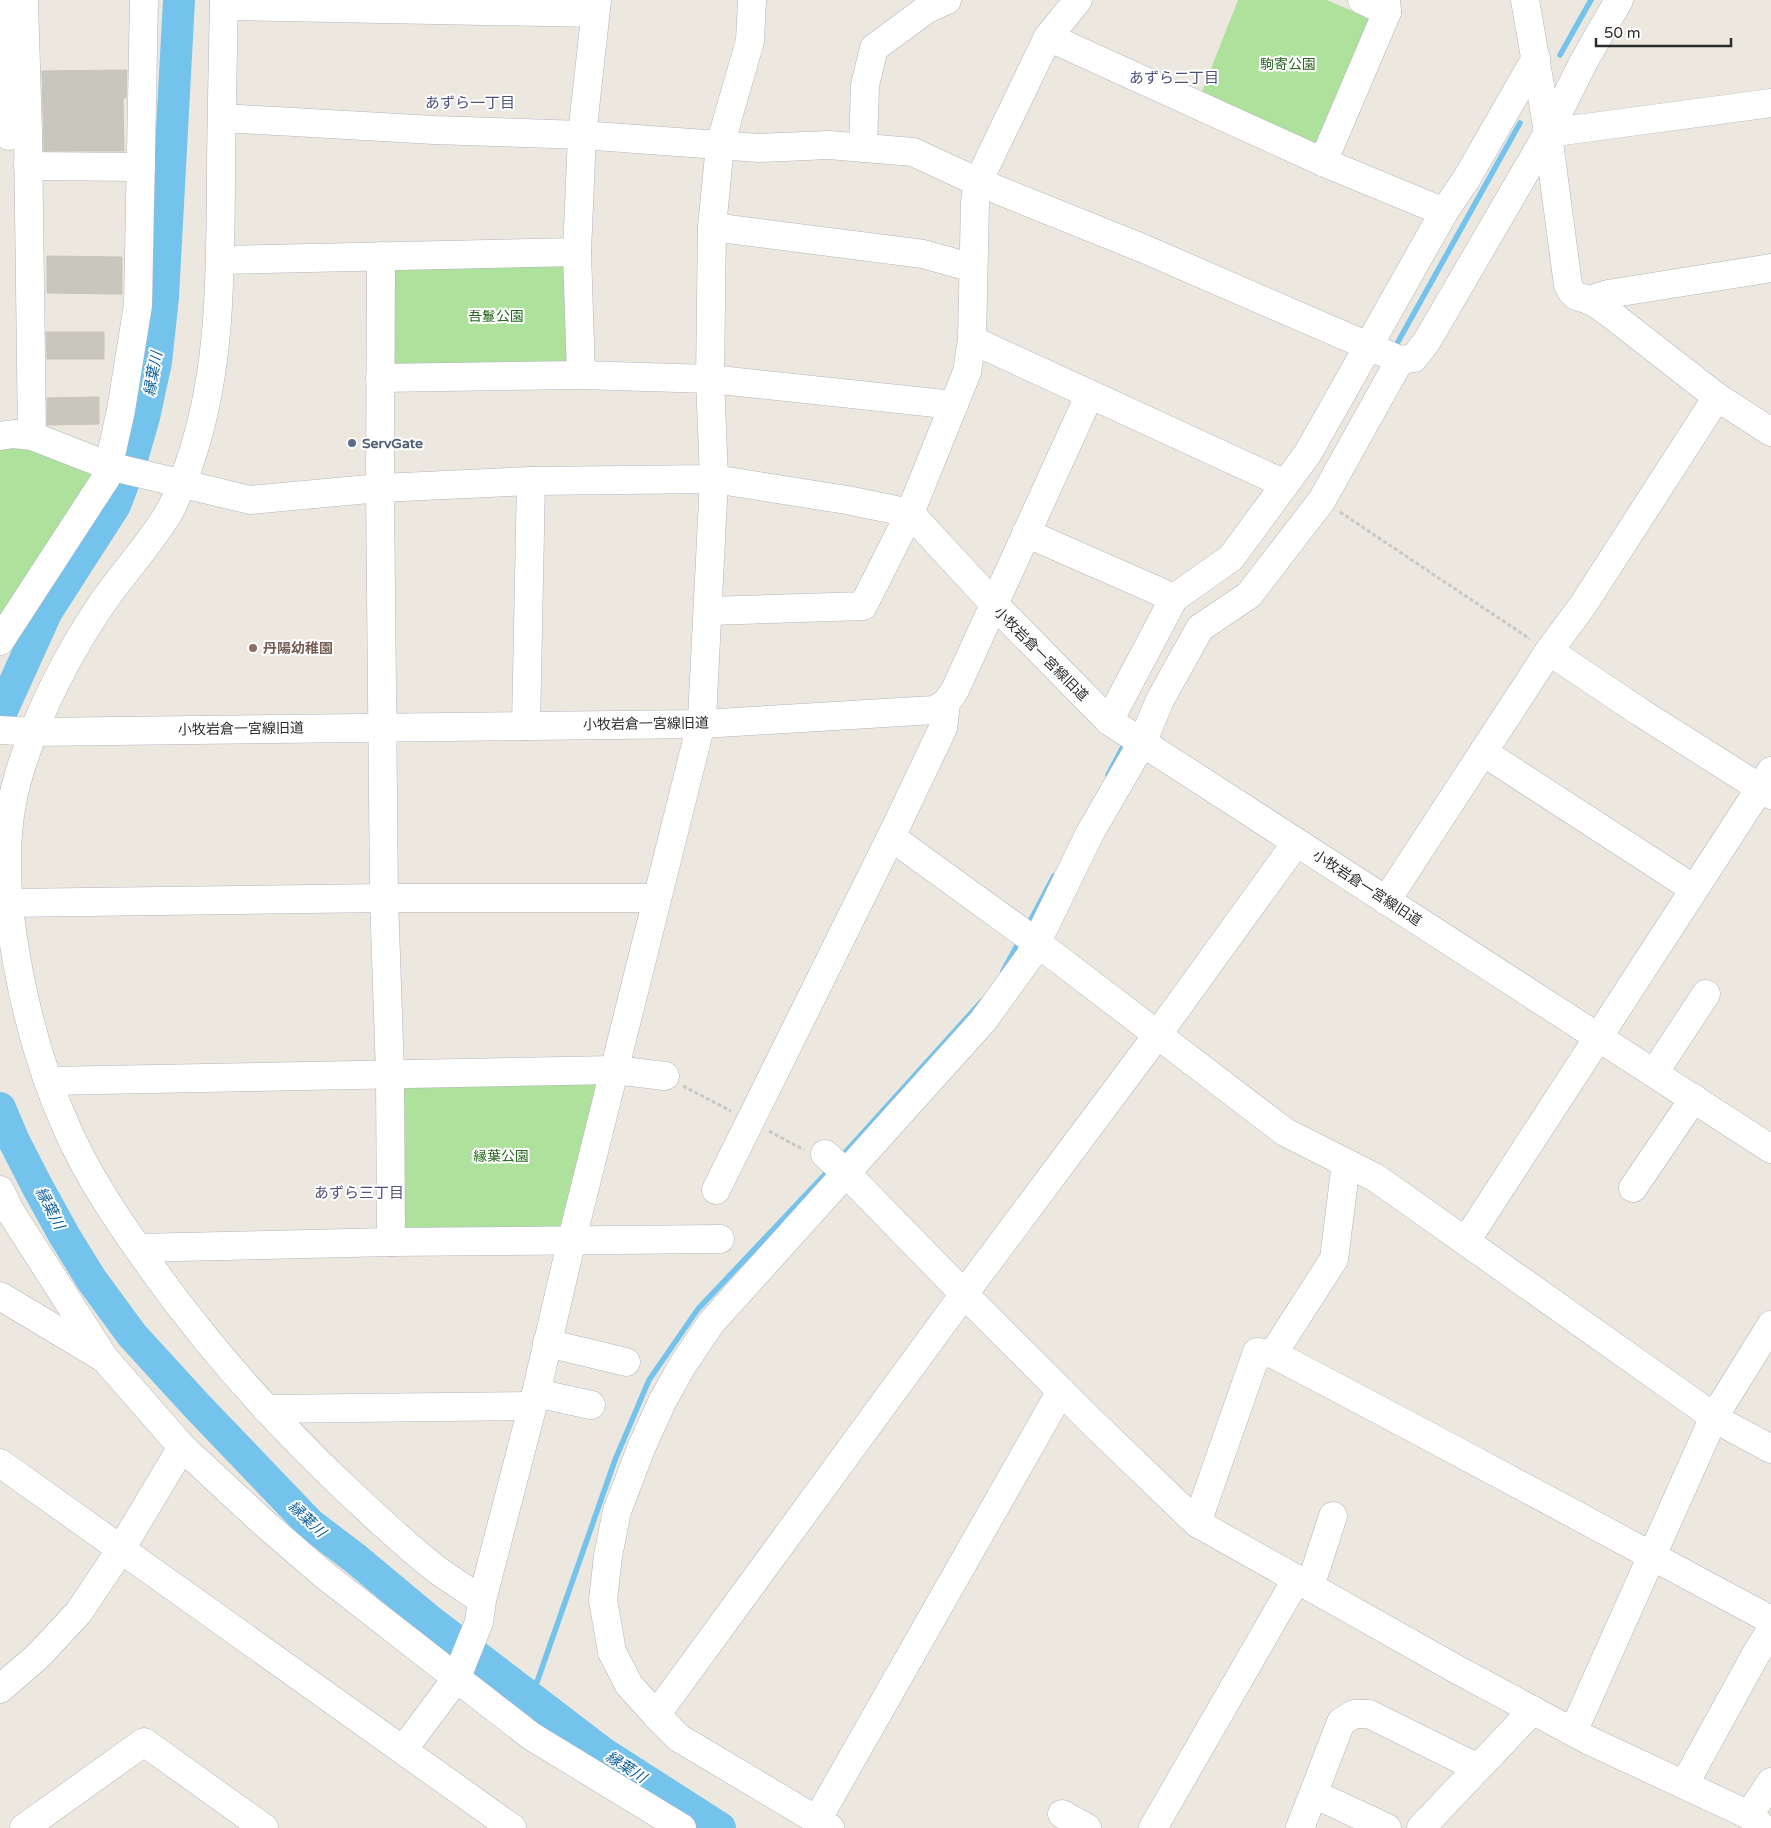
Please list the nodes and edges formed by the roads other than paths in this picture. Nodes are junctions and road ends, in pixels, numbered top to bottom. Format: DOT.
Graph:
graph roads {
  1 [pos="4,0"];
  2 [pos="24,0"];
  3 [pos="144,0"];
  4 [pos="752,0"];
  5 [pos="1078,0"];
  6 [pos="1362,0"];
  7 [pos="1526,0"];
  8 [pos="1619,0"];
  9 [pos="224,3"];
  10 [pos="932,3"];
  11 [pos="596,6"];
  12 [pos="1386,6"];
  13 [pos="1048,37"];
  14 [pos="10,46"];
  15 [pos="1537,66"];
  16 [pos="1771,103"];
  17 [pos="222,118"];
  18 [pos="1548,133"];
  19 [pos="582,135"];
  20 [pos="720,145"];
  21 [pos="863,148"];
  22 [pos="1323,162"];
  23 [pos="28,166"];
  24 [pos="141,167"];
  25 [pos="978,182"];
  26 [pos="1444,212"];
  27 [pos="712,227"];
  28 [pos="578,252"];
  29 [pos="381,256"];
  30 [pos="220,260"];
  31 [pos="973,268"];
  32 [pos="1771,268"];
  33 [pos="1589,300"];
  34 [pos="972,340"];
  35 [pos="1385,354"];
  36 [pos="581,375"];
  37 [pos="380,378"];
  38 [pos="710,379"];
  39 [pos="1090,394"];
  40 [pos="1717,397"];
  41 [pos="954,405"];
  42 [pos="1770,430"];
  43 [pos="15,435"];
  44 [pos="114,467"];
  45 [pos="714,478"];
  46 [pos="171,481"];
  47 [pos="531,481"];
  48 [pos="1285,484"];
  49 [pos="380,488"];
  50 [pos="910,513"];
  51 [pos="1026,533"];
  52 [pos="1174,598"];
  53 [pos="994,604"];
  54 [pos="709,611"];
  55 [pos="0,641"];
  56 [pos="1549,651"];
  57 [pos="946,703"];
  58 [pos="702,724"];
  59 [pos="526,726"];
  60 [pos="383,728"];
  61 [pos="17,731"];
  62 [pos="1127,733"];
  63 [pos="1484,752"];
  64 [pos="1768,785"];
  65 [pos="891,837"];
  66 [pos="1296,842"];
  67 [pos="1694,889"];
  68 [pos="384,898"];
  69 [pos="658,898"];
  70 [pos="1386,901"];
  71 [pos="8,903"];
  72 [pos="1027,936"];
  73 [pos="1706,994"];
  74 [pos="1158,1034"];
  75 [pos="1597,1037"];
  76 [pos="614,1070"];
  77 [pos="390,1073"];
  78 [pos="1654,1073"];
  79 [pos="665,1076"];
  80 [pos="48,1081"];
  81 [pos="1694,1098"];
  82 [pos="1771,1149"];
  83 [pos="835,1163"];
  84 [pos="1346,1163"];
  85 [pos="1633,1188"];
  86 [pos="0,1190"];
  87 [pos="716,1190"];
  88 [pos="572,1239"];
  89 [pos="720,1239"];
  90 [pos="1466,1241"];
  91 [pos="391,1242"];
  92 [pos="138,1248"];
  93 [pos="964,1294"];
  94 [pos="0,1296"];
  95 [pos="1771,1325"];
  96 [pos="547,1343"];
  97 [pos="1273,1354"];
  98 [pos="105,1359"];
  99 [pos="626,1362"];
  100 [pos="1061,1391"];
  101 [pos="534,1400"];
  102 [pos="590,1405"];
  103 [pos="266,1409"];
  104 [pos="1714,1417"];
  105 [pos="182,1447"];
  106 [pos="1771,1449"];
  107 [pos="0,1463"];
  108 [pos="1333,1516"];
  109 [pos="1197,1523"];
  110 [pos="121,1549"];
  111 [pos="1651,1556"];
  112 [pos="1303,1583"];
  113 [pos="480,1611"];
  114 [pos="1771,1620"];
  115 [pos="1771,1630"];
  116 [pos="457,1676"];
  117 [pos="0,1689"];
  118 [pos="1533,1710"];
  119 [pos="656,1715"];
  120 [pos="1573,1732"];
  121 [pos="403,1750"];
  122 [pos="1478,1768"];
  123 [pos="1771,1782"];
  124 [pos="1684,1784"];
  125 [pos="1314,1794"];
  126 [pos="1062,1814"];
  127 [pos="1756,1821"];
  128 [pos="824,1824"];
  129 [pos="507,1827"];
  130 [pos="24,1828"];
  131 [pos="264,1828"];
  132 [pos="682,1828"];
  133 [pos="1087,1828"];
  134 [pos="1153,1828"];
  135 [pos="1300,1828"];
  136 [pos="1388,1828"];
  137 [pos="1421,1828"];
  1 -- 14 [label="street"];
  2 -- 14 [label="street"];
  3 -- 24 [label="street"];
  4 -- 20 [label="street"];
  5 -- 13 [label="street"];
  6 -- 12 [label="street"];
  7 -- 15 [label="street"];
  8 -- 18 [label="street"];
  9 -- 11 [label="street"];
  9 -- 17 [label="street"];
  10 -- 21 [label="street"];
  11 -- 19 [label="street"];
  12 -- 22 [label="street"];
  13 -- 22 [label="street"];
  13 -- 25 [label="street"];
  14 -- 23 [label="street"];
  14 -- 43 [label="street"];
  15 -- 18 [label="street"];
  15 -- 26 [label="street"];
  16 -- 18 [label="street"];
  17 -- 19 [label="street"];
  17 -- 30 [label="street"];
  18 -- 33 [label="street"];
  18 -- 35 [label="street"];
  19 -- 20 [label="street"];
  19 -- 28 [label="street"];
  20 -- 21 [label="street"];
  20 -- 27 [label="street"];
  21 -- 25 [label="street"];
  22 -- 26 [label="street"];
  23 -- 24 [label="street"];
  23 -- 43 [label="street"];
  24 -- 44 [label="street"];
  25 -- 31 [label="street"];
  25 -- 35 [label="street"];
  26 -- 35 [label="street"];
  27 -- 31 [label="street"];
  27 -- 38 [label="street"];
  28 -- 29 [label="street"];
  28 -- 36 [label="street"];
  29 -- 30 [label="street"];
  29 -- 37 [label="street"];
  30 -- 46 [label="street"];
  31 -- 34 [label="street"];
  32 -- 33 [label="street"];
  33 -- 40 [label="street"];
  34 -- 39 [label="street"];
  34 -- 41 [label="street"];
  35 -- 48 [label="street"];
  35 -- 62 [label="street"];
  36 -- 37 [label="street"];
  36 -- 38 [label="street"];
  37 -- 49 [label="street"];
  38 -- 41 [label="street"];
  38 -- 45 [label="street"];
  39 -- 48 [label="street"];
  39 -- 51 [label="street"];
  40 -- 42 [label="street"];
  40 -- 56 [label="street"];
  41 -- 50 [label="street"];
  43 -- 44 [label="street"];
  44 -- 46 [label="street"];
  44 -- 55 [label="street"];
  45 -- 47 [label="street"];
  45 -- 50 [label="street"];
  45 -- 54 [label="street"];
  46 -- 49 [label="street"];
  46 -- 61 [label="street"];
  47 -- 49 [label="street"];
  47 -- 59 [label="street"];
  48 -- 52 [label="street"];
  49 -- 60 [label="street"];
  50 -- 53 [label="street"];
  50 -- 54 [label="street"];
  51 -- 52 [label="street"];
  51 -- 53 [label="street"];
  52 -- 62 [label="street"];
  53 -- 57 [label="street, 小牧岩倉一宮線旧道"];
  53 -- 62 [label="street, 小牧岩倉一宮線旧道"];
  54 -- 58 [label="street"];
  56 -- 63 [label="street"];
  56 -- 64 [label="street"];
  57 -- 58 [label="street, 小牧岩倉一宮線旧道"];
  57 -- 65 [label="street"];
  58 -- 59 [label="street, 小牧岩倉一宮線旧道"];
  58 -- 69 [label="street"];
  59 -- 60 [label="street, 小牧岩倉一宮線旧道"];
  60 -- 61 [label="street, 小牧岩倉一宮線旧道"];
  60 -- 68 [label="street"];
  61 -- 71 [label="street"];
  62 -- 66 [label="street, 小牧岩倉一宮線旧道"];
  62 -- 72 [label="street"];
  63 -- 67 [label="street"];
  63 -- 70 [label="street"];
  64 -- 67 [label="street"];
  65 -- 72 [label="street"];
  65 -- 87 [label="street"];
  66 -- 70 [label="street, 小牧岩倉一宮線旧道"];
  66 -- 74 [label="street"];
  67 -- 75 [label="street"];
  68 -- 69 [label="street"];
  68 -- 71 [label="street"];
  68 -- 77 [label="street"];
  69 -- 76 [label="street"];
  70 -- 75 [label="street, 小牧岩倉一宮線旧道"];
  71 -- 80 [label="street"];
  72 -- 74 [label="street"];
  72 -- 83 [label="street"];
  73 -- 78 [label="street"];
  74 -- 84 [label="street"];
  74 -- 93 [label="street"];
  75 -- 78 [label="street, 小牧岩倉一宮線旧道"];
  75 -- 90 [label="street"];
  76 -- 77 [label="street"];
  76 -- 79 [label="street"];
  76 -- 88 [label="street"];
  77 -- 80 [label="street"];
  77 -- 91 [label="street"];
  78 -- 81 [label="street, 小牧岩倉一宮線旧道"];
  80 -- 92 [label="street"];
  81 -- 82 [label="street, 小牧岩倉一宮線旧道"];
  81 -- 85 [label="street"];
  83 -- 93 [label="street"];
  83 -- 119 [label="street"];
  84 -- 90 [label="street"];
  84 -- 97 [label="street"];
  86 -- 98 [label="street"];
  88 -- 89 [label="street"];
  88 -- 91 [label="street"];
  88 -- 96 [label="street"];
  90 -- 104 [label="street"];
  91 -- 92 [label="street"];
  92 -- 103 [label="street"];
  93 -- 100 [label="street"];
  93 -- 119 [label="street"];
  94 -- 98 [label="street"];
  95 -- 104 [label="street"];
  96 -- 99 [label="street"];
  96 -- 101 [label="street"];
  97 -- 109 [label="street"];
  97 -- 111 [label="street"];
  98 -- 105 [label="street"];
  100 -- 109 [label="street"];
  100 -- 128 [label="street"];
  101 -- 102 [label="street"];
  101 -- 103 [label="street"];
  101 -- 113 [label="street"];
  103 -- 113 [label="street"];
  104 -- 106 [label="street"];
  104 -- 111 [label="street"];
  105 -- 110 [label="street"];
  105 -- 116 [label="street"];
  107 -- 110 [label="street"];
  108 -- 112 [label="street"];
  109 -- 112 [label="street"];
  110 -- 117 [label="street"];
  110 -- 121 [label="street"];
  111 -- 114 [label="street"];
  111 -- 120 [label="street"];
  112 -- 118 [label="street"];
  112 -- 134 [label="street"];
  113 -- 116 [label="street"];
  115 -- 124 [label="street"];
  116 -- 121 [label="street"];
  116 -- 132 [label="street"];
  118 -- 120 [label="street"];
  118 -- 122 [label="street"];
  119 -- 128 [label="street"];
  120 -- 124 [label="street"];
  121 -- 129 [label="street"];
  122 -- 125 [label="street"];
  122 -- 137 [label="street"];
  123 -- 127 [label="street"];
  124 -- 127 [label="street"];
  125 -- 135 [label="street"];
  125 -- 136 [label="street"];
  126 -- 133 [label="street"];
  130 -- 131 [label="street"];
}
